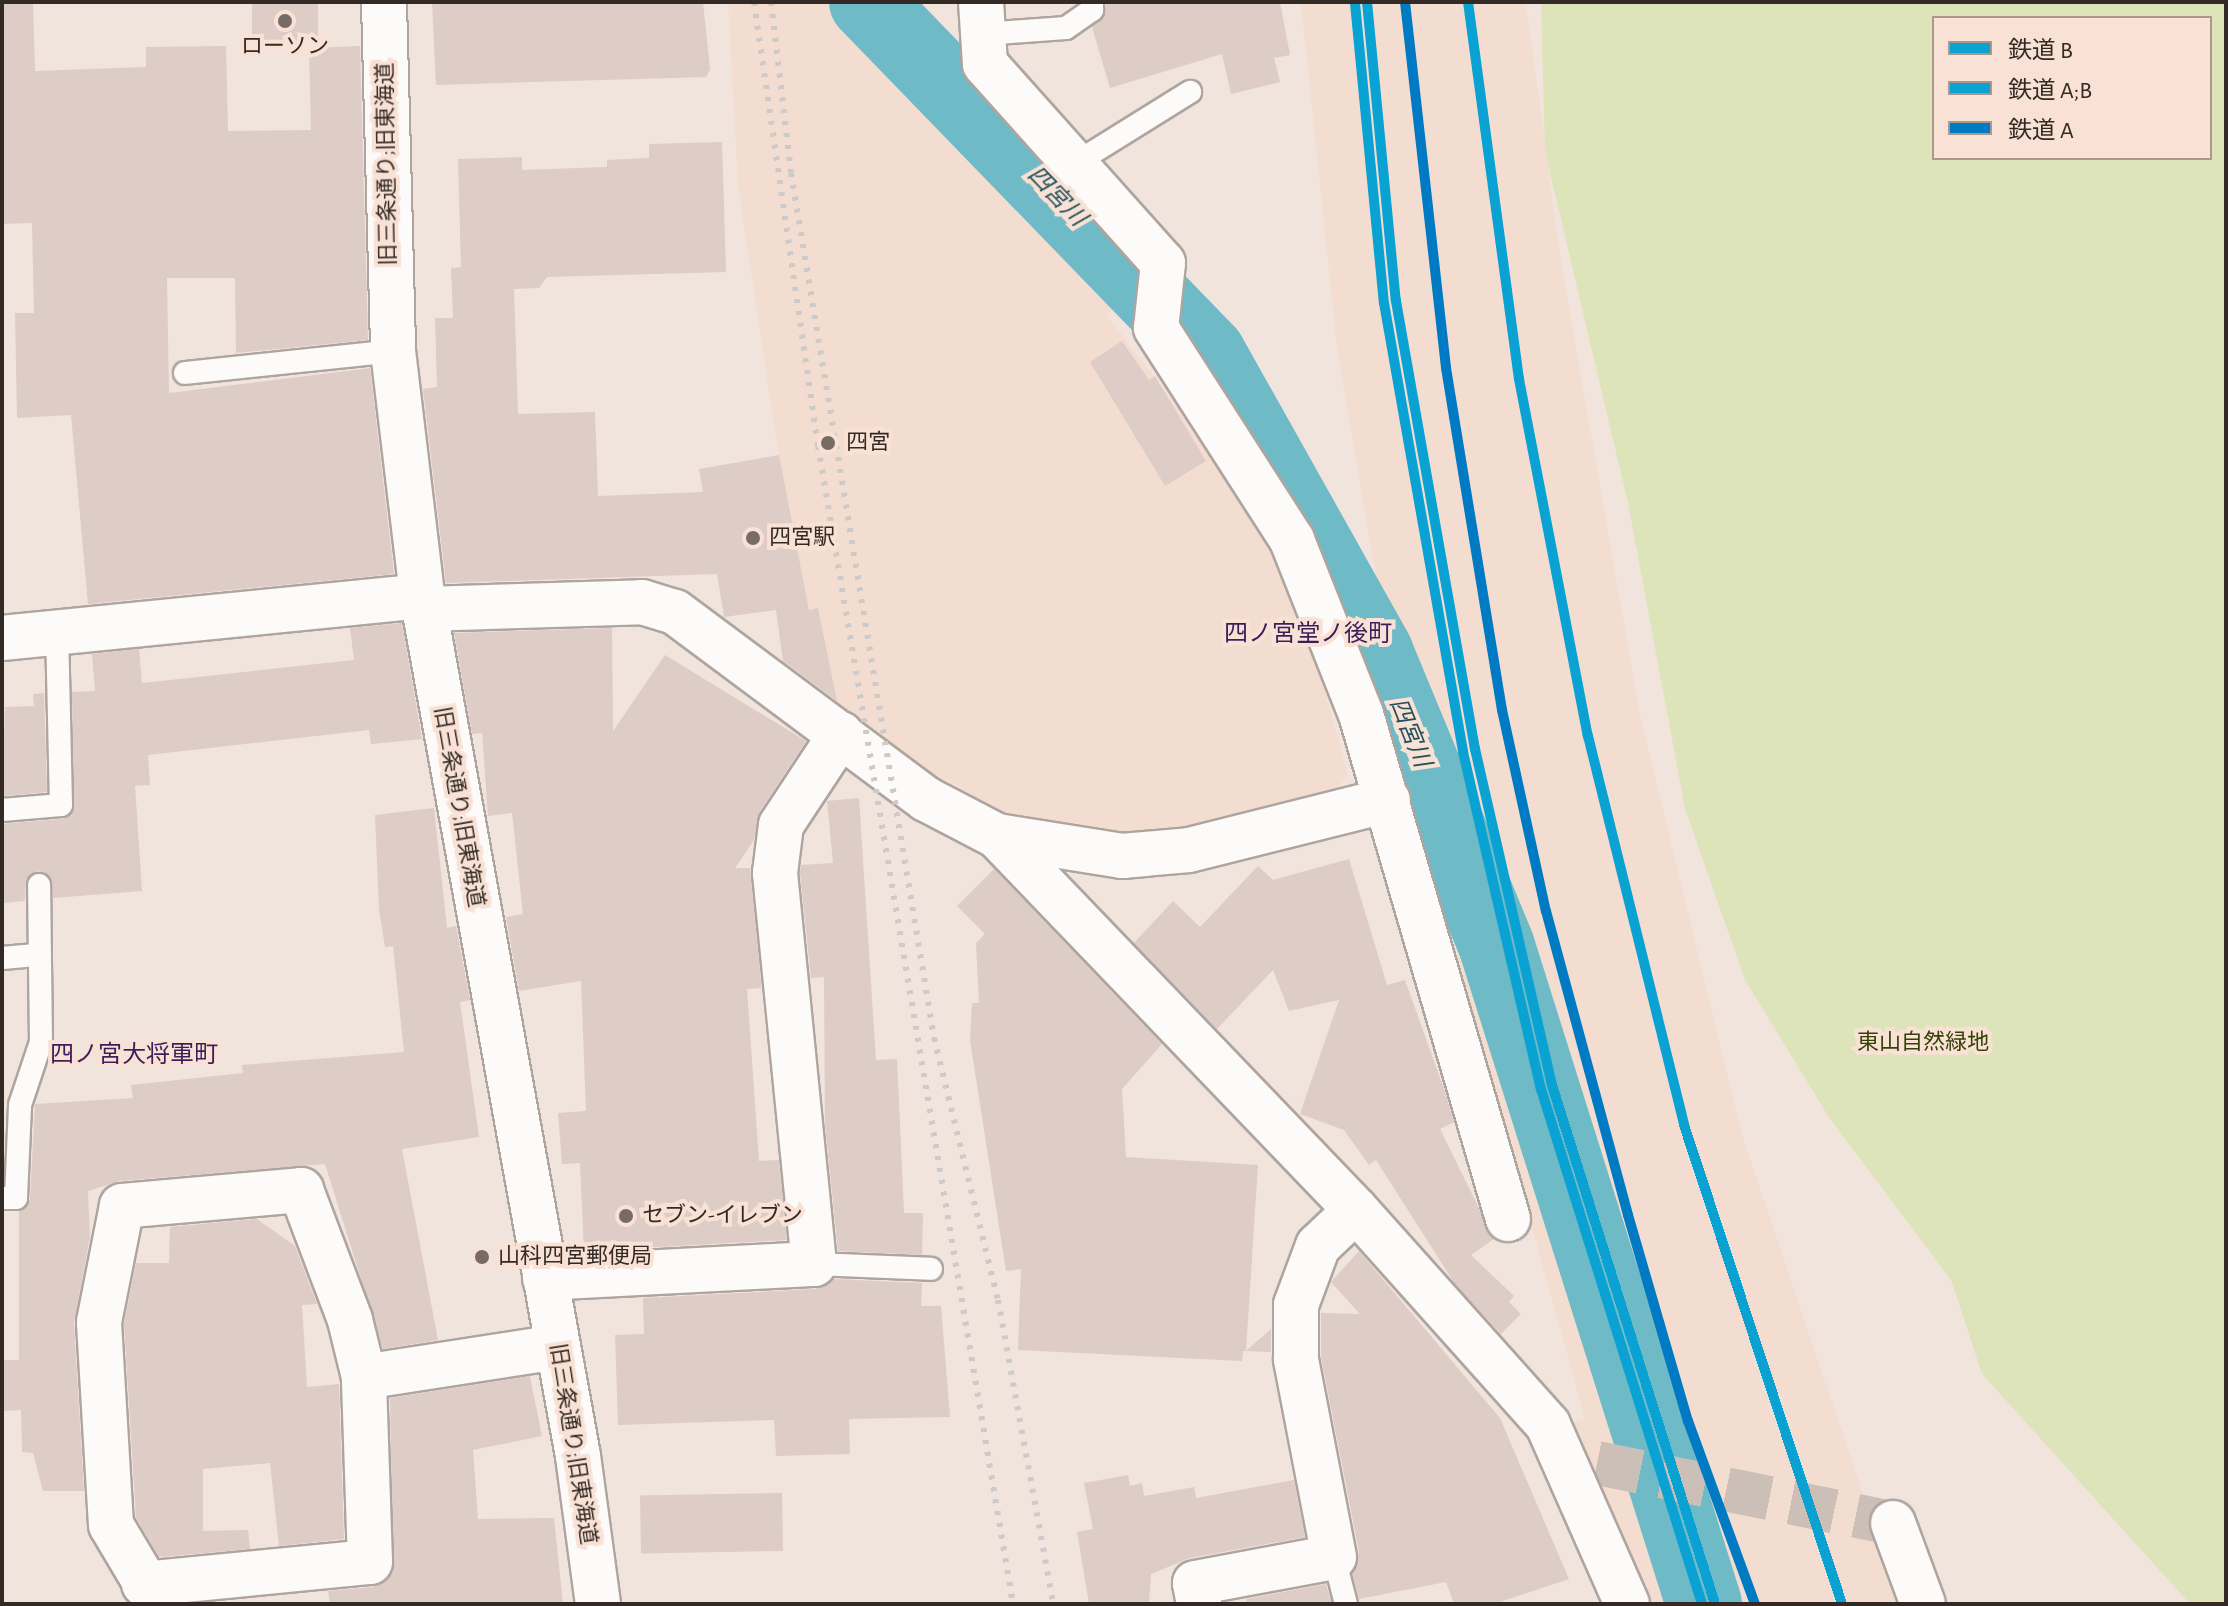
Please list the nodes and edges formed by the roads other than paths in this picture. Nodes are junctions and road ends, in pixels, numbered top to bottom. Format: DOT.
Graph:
graph roads {
  1 [pos="384,2"];
  2 [pos="1092,2"];
  3 [pos="982,18"];
  4 [pos="1190,92"];
  5 [pos="1079,161"];
  6 [pos="393,351"];
  7 [pos="185,373"];
  8 [pos="423,602"];
  9 [pos="57,635"];
  10 [pos="2,638"];
  11 [pos="841,734"];
  12 [pos="1388,800"];
  13 [pos="2,810"];
  14 [pos="997,836"];
  15 [pos="39,885"];
  16 [pos="39,955"];
  17 [pos="2,958"];
  18 [pos="2,1198"];
  19 [pos="1356,1210"];
  20 [pos="1508,1219"];
  21 [pos="814,1264"];
  22 [pos="931,1269"];
  23 [pos="545,1278"];
  24 [pos="557,1347"];
  25 [pos="364,1377"];
  26 [pos="1893,1523"];
  27 [pos="1334,1557"];
  28 [pos="151,1594"];
  29 [pos="598,1604"];
  30 [pos="1199,1604"];
  31 [pos="1346,1604"];
  32 [pos="1627,1604"];
  33 [pos="1923,1604"];
  1 -- 6 [label="street, 旧三条通り;旧東海道"];
  2 -- 3 [label="lane"];
  3 -- 5 [label="street"];
  4 -- 5 [label="lane"];
  5 -- 12 [label="street"];
  6 -- 7 [label="lane"];
  6 -- 8 [label="street, 旧三条通り;旧東海道"];
  8 -- 9 [label="street"];
  8 -- 11 [label="street"];
  8 -- 23 [label="street, 旧三条通り;旧東海道"];
  9 -- 10 [label="street"];
  9 -- 13 [label="lane"];
  11 -- 14 [label="street"];
  11 -- 21 [label="street"];
  12 -- 14 [label="street"];
  12 -- 20 [label="street"];
  14 -- 19 [label="street"];
  15 -- 16 [label="lane"];
  16 -- 17 [label="lane"];
  16 -- 18 [label="lane"];
  19 -- 27 [label="street"];
  19 -- 32 [label="street"];
  21 -- 22 [label="lane"];
  21 -- 23 [label="street"];
  23 -- 24 [label="street, 旧三条通り;旧東海道"];
  24 -- 25 [label="street"];
  24 -- 29 [label="street, 旧三条通り;旧東海道"];
  25 -- 28 [label="street"];
  25 -- 28 [label="street"];
  26 -- 33 [label="street"];
  27 -- 30 [label="street"];
  27 -- 31 [label="lane"];
}
